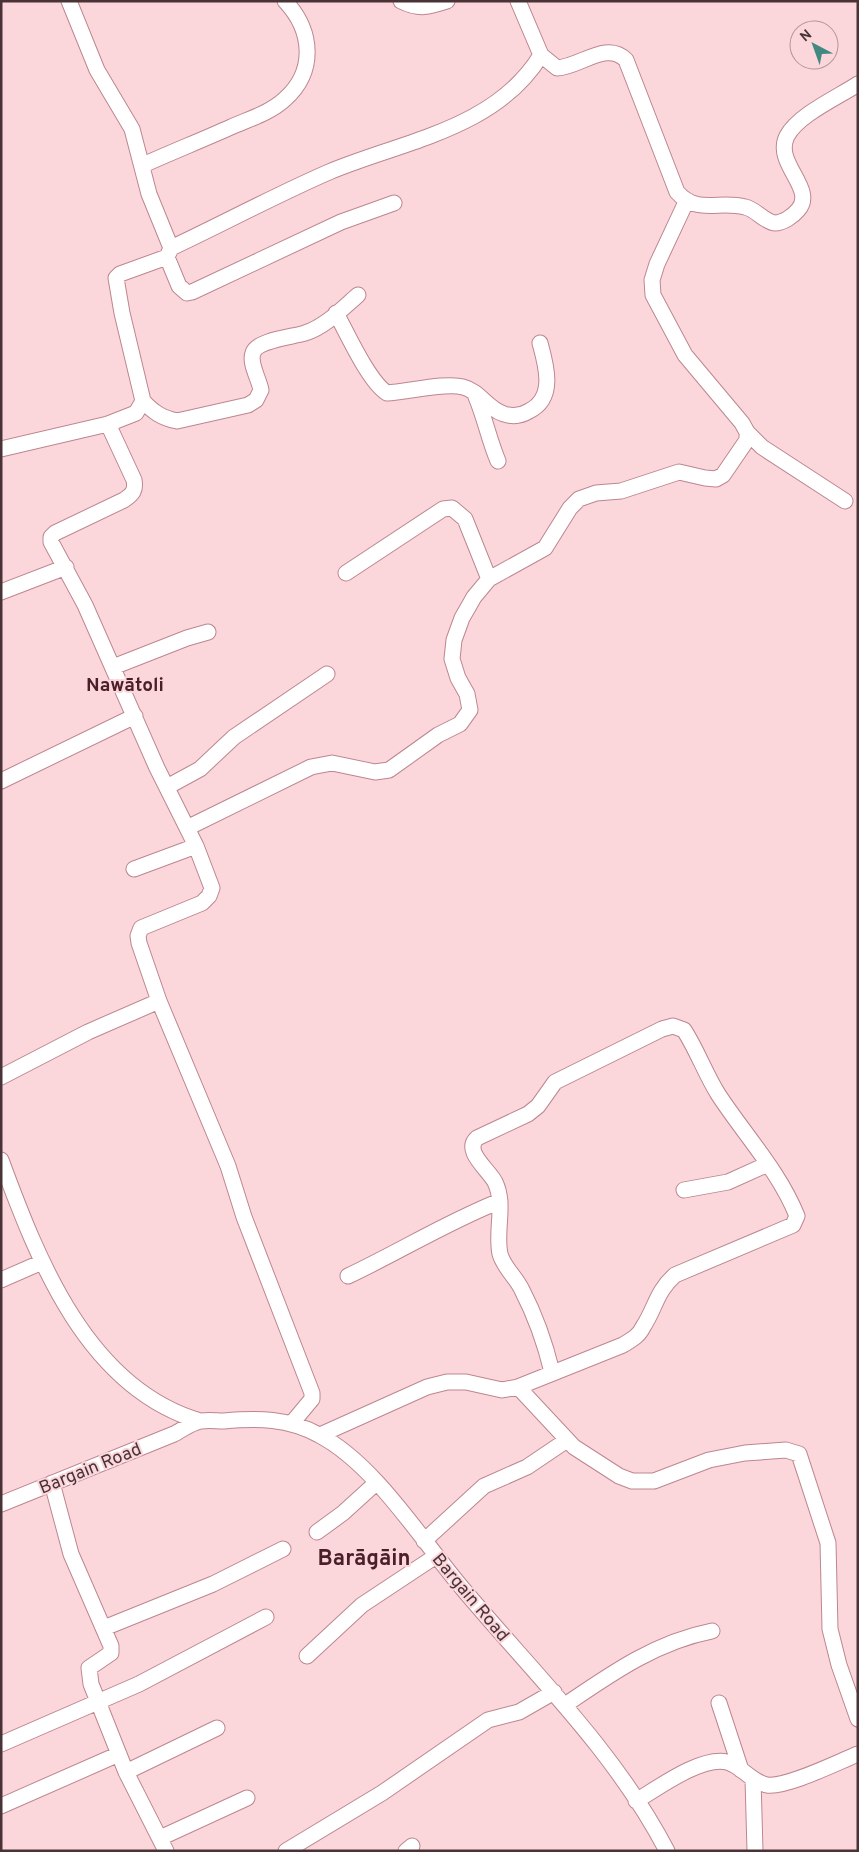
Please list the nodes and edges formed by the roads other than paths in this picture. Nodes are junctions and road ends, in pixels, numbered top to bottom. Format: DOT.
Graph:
graph roads {
  1 [pos="70,1"];
  2 [pos="285,1"];
  3 [pos="401,1"];
  4 [pos="447,1"];
  5 [pos="518,1"];
  6 [pos="541,55"];
  7 [pos="858,84"];
  8 [pos="143,165"];
  9 [pos="686,202"];
  10 [pos="394,203"];
  11 [pos="169,253"];
  12 [pos="358,295"];
  13 [pos="336,313"];
  14 [pos="540,343"];
  15 [pos="474,390"];
  16 [pos="143,401"];
  17 [pos="108,424"];
  18 [pos="747,432"];
  19 [pos="1,449"];
  20 [pos="498,461"];
  21 [pos="845,501"];
  22 [pos="66,567"];
  23 [pos="346,573"];
  24 [pos="489,579"];
  25 [pos="1,592"];
  26 [pos="208,632"];
  27 [pos="113,668"];
  28 [pos="327,674"];
  29 [pos="135,716"];
  30 [pos="1,781"];
  31 [pos="166,787"];
  32 [pos="187,828"];
  33 [pos="196,846"];
  34 [pos="134,869"];
  35 [pos="159,1001"];
  36 [pos="1,1077"];
  37 [pos="1,1160"];
  38 [pos="768,1164"];
  39 [pos="684,1190"];
  40 [pos="500,1201"];
  41 [pos="42,1262"];
  42 [pos="348,1276"];
  43 [pos="1,1280"];
  44 [pos="552,1372"];
  45 [pos="518,1387"];
  46 [pos="200,1421"];
  47 [pos="292,1423"];
  48 [pos="320,1435"];
  49 [pos="567,1440"];
  50 [pos="52,1483"];
  51 [pos="376,1483"];
  52 [pos="1,1504"];
  53 [pos="317,1532"];
  54 [pos="424,1541"];
  55 [pos="283,1549"];
  56 [pos="436,1556"];
  57 [pos="266,1617"];
  58 [pos="104,1628"];
  59 [pos="712,1631"];
  60 [pos="307,1656"];
  61 [pos="554,1692"];
  62 [pos="98,1702"];
  63 [pos="719,1703"];
  64 [pos="565,1705"];
  65 [pos="858,1720"];
  66 [pos="217,1728"];
  67 [pos="1,1744"];
  68 [pos="119,1754"];
  69 [pos="858,1754"];
  70 [pos="126,1772"];
  71 [pos="747,1775"];
  72 [pos="247,1798"];
  73 [pos="636,1801"];
  74 [pos="1,1806"];
  75 [pos="163,1845"];
  76 [pos="286,1851"];
  77 [pos="667,1851"];
  78 [pos="755,1851"];
  1 -- 8 [label="street"];
  2 -- 8 [label="street"];
  3 -- 4 [label="street"];
  5 -- 6 [label="street"];
  6 -- 9 [label="street"];
  6 -- 11 [label="street"];
  7 -- 9 [label="street"];
  8 -- 11 [label="street"];
  9 -- 18 [label="street"];
  10 -- 11 [label="street"];
  11 -- 16 [label="street"];
  12 -- 13 [label="street"];
  13 -- 15 [label="street"];
  13 -- 16 [label="street"];
  14 -- 15 [label="street"];
  15 -- 20 [label="street"];
  16 -- 17 [label="street"];
  17 -- 19 [label="street"];
  17 -- 22 [label="street"];
  18 -- 21 [label="street"];
  18 -- 24 [label="street"];
  22 -- 25 [label="street"];
  22 -- 27 [label="street"];
  23 -- 24 [label="street"];
  24 -- 32 [label="street"];
  26 -- 27 [label="street"];
  27 -- 29 [label="street"];
  28 -- 31 [label="street"];
  29 -- 30 [label="street"];
  29 -- 31 [label="street"];
  31 -- 32 [label="street"];
  32 -- 33 [label="street"];
  33 -- 34 [label="street"];
  33 -- 35 [label="street"];
  35 -- 36 [label="street"];
  35 -- 47 [label="street"];
  37 -- 41 [label="street"];
  38 -- 39 [label="street"];
  38 -- 40 [label="street"];
  38 -- 44 [label="street"];
  40 -- 42 [label="street"];
  40 -- 44 [label="street"];
  41 -- 43 [label="street"];
  41 -- 46 [label="street"];
  44 -- 45 [label="street"];
  45 -- 48 [label="street"];
  45 -- 49 [label="street"];
  46 -- 47 [label="street, Bargain Road"];
  46 -- 50 [label="street, Bargain Road"];
  47 -- 48 [label="street, Bargain Road"];
  48 -- 51 [label="street, Bargain Road"];
  49 -- 54 [label="street"];
  49 -- 65 [label="street"];
  50 -- 52 [label="street, Bargain Road"];
  50 -- 58 [label="street"];
  51 -- 53 [label="street"];
  51 -- 54 [label="street, Bargain Road"];
  54 -- 56 [label="street, Bargain Road"];
  55 -- 58 [label="street"];
  56 -- 60 [label="street"];
  56 -- 61 [label="street, Bargain Road"];
  57 -- 62 [label="street"];
  58 -- 62 [label="street"];
  59 -- 64 [label="street"];
  61 -- 64 [label="street, Bargain Road"];
  61 -- 76 [label="street"];
  62 -- 67 [label="street"];
  62 -- 68 [label="street"];
  63 -- 71 [label="street"];
  64 -- 73 [label="street, Bargain Road"];
  66 -- 70 [label="street"];
  68 -- 70 [label="street"];
  68 -- 74 [label="street"];
  69 -- 71 [label="street"];
  70 -- 75 [label="street"];
  71 -- 73 [label="street"];
  71 -- 78 [label="street"];
  72 -- 75 [label="street"];
  73 -- 77 [label="street, Bargain Road"];
}
